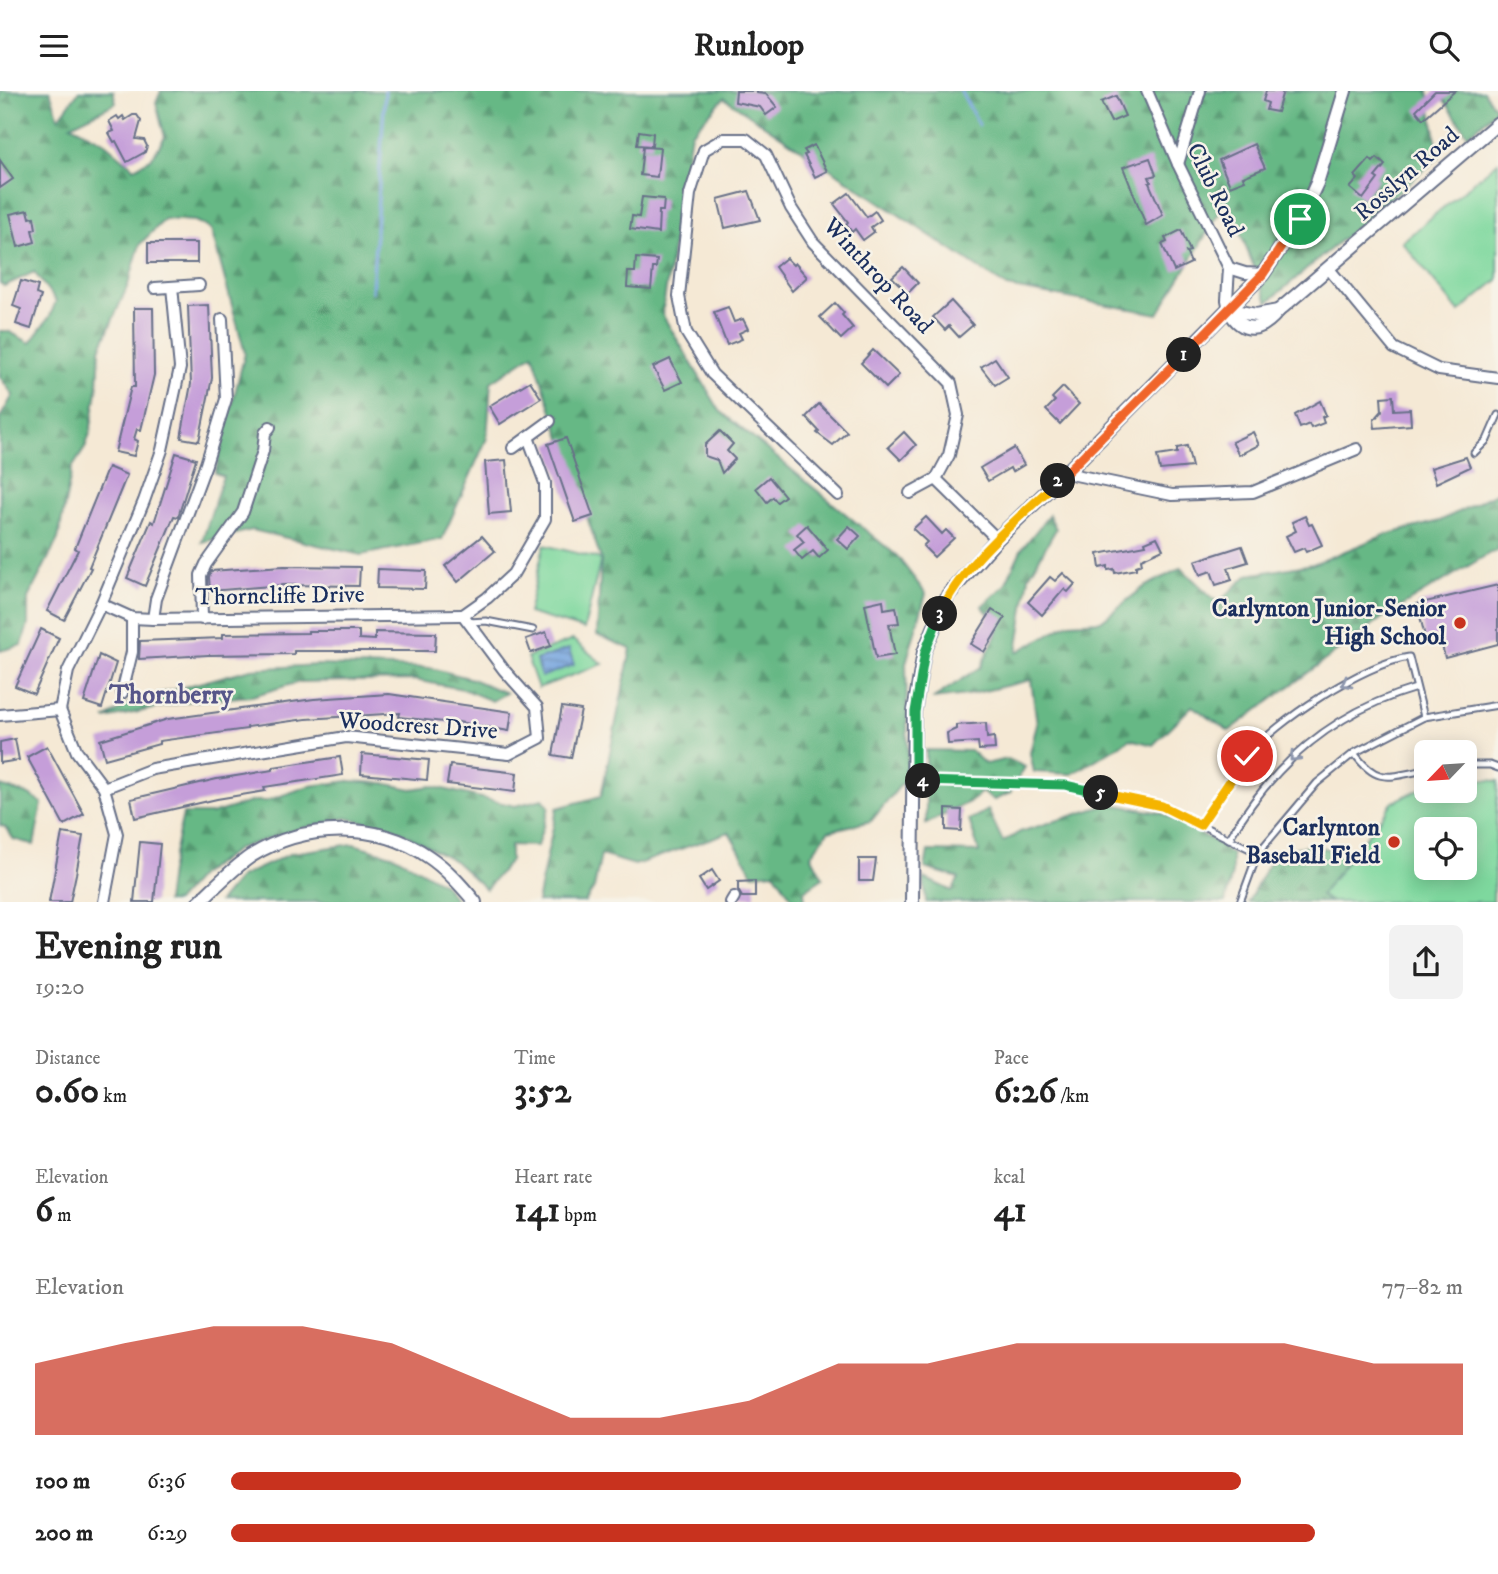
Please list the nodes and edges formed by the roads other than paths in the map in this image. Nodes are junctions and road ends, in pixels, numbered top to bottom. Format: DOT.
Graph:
graph roads {
  1 [pos="1147,91"];
  2 [pos="1200,91"];
  3 [pos="1345,91"];
  4 [pos="1498,123"];
  5 [pos="1178,164"];
  6 [pos="1229,268"];
  7 [pos="1329,269"];
  8 [pos="1263,274"];
  9 [pos="199,285"];
  10 [pos="172,287"];
  11 [pos="155,288"];
  12 [pos="1229,310"];
  13 [pos="222,320"];
  14 [pos="1498,378"];
  15 [pos="1498,415"];
  16 [pos="550,421"];
  17 [pos="270,427"];
  18 [pos="528,437"];
  19 [pos="513,449"];
  20 [pos="1356,449"];
  21 [pos="1474,453"];
  22 [pos="1066,473"];
  23 [pos="936,479"];
  24 [pos="910,493"];
  25 [pos="838,495"];
  26 [pos="997,539"];
  27 [pos="101,604"];
  28 [pos="132,618"];
  29 [pos="153,618"];
  30 [pos="466,618"];
  31 [pos="202,619"];
  32 [pos="533,630"];
  33 [pos="1416,688"];
  34 [pos="122,693"];
  35 [pos="1498,705"];
  36 [pos="60,710"];
  37 [pos="0,715"];
  38 [pos="1424,717"];
  39 [pos="1354,753"];
  40 [pos="1477,765"];
  41 [pos="1498,768"];
  42 [pos="1414,772"];
  43 [pos="915,781"];
  44 [pos="104,788"];
  45 [pos="1200,825"];
  46 [pos="1229,839"];
  47 [pos="1258,853"];
  48 [pos="104,902"];
  49 [pos="199,902"];
  50 [pos="475,902"];
  51 [pos="912,902"];
  52 [pos="1240,902"];
  1 -- 5 [label="street, Club Road"];
  2 -- 5 [label="street"];
  3 -- 8 [label="street"];
  4 -- 7 [label="street, Rosslyn Road"];
  5 -- 6 [label="street, Club Road"];
  6 -- 8 [label="street"];
  6 -- 12 [label="street, Club Road"];
  7 -- 12 [label="street, Rosslyn Road"];
  7 -- 14 [label="street"];
  8 -- 12 [label="street"];
  9 -- 10 [label="street"];
  10 -- 11 [label="street"];
  10 -- 27 [label="street"];
  12 -- 22 [label="street"];
  13 -- 29 [label="street"];
  15 -- 21 [label="lane"];
  16 -- 18 [label="street"];
  17 -- 31 [label="street"];
  18 -- 19 [label="street"];
  18 -- 30 [label="street"];
  20 -- 22 [label="street"];
  22 -- 26 [label="street"];
  23 -- 24 [label="street"];
  23 -- 25 [label="street, Winthrop Road"];
  23 -- 26 [label="street"];
  26 -- 43 [label="street"];
  27 -- 28 [label="street, Thorncliffe Drive"];
  27 -- 36 [label="street"];
  28 -- 29 [label="street, Thorncliffe Drive"];
  28 -- 34 [label="street"];
  29 -- 31 [label="street, Thorncliffe Drive"];
  30 -- 31 [label="street, Thorncliffe Drive"];
  30 -- 32 [label="lane"];
  30 -- 44 [label="street, Woodcrest Drive"];
  33 -- 38 [label="lane"];
  33 -- 45 [label="lane, one-way"];
  33 -- 46 [label="lane, one-way"];
  35 -- 38 [label="lane"];
  36 -- 37 [label="street"];
  36 -- 44 [label="street"];
  38 -- 39 [label="lane"];
  39 -- 42 [label="lane"];
  39 -- 47 [label="lane"];
  40 -- 41 [label="lane"];
  43 -- 45 [label="lane"];
  43 -- 51 [label="street"];
  44 -- 48 [label="street"];
  45 -- 46 [label="lane"];
  46 -- 47 [label="lane"];
  47 -- 52 [label="lane"];
  49 -- 50 [label="street"];
}
